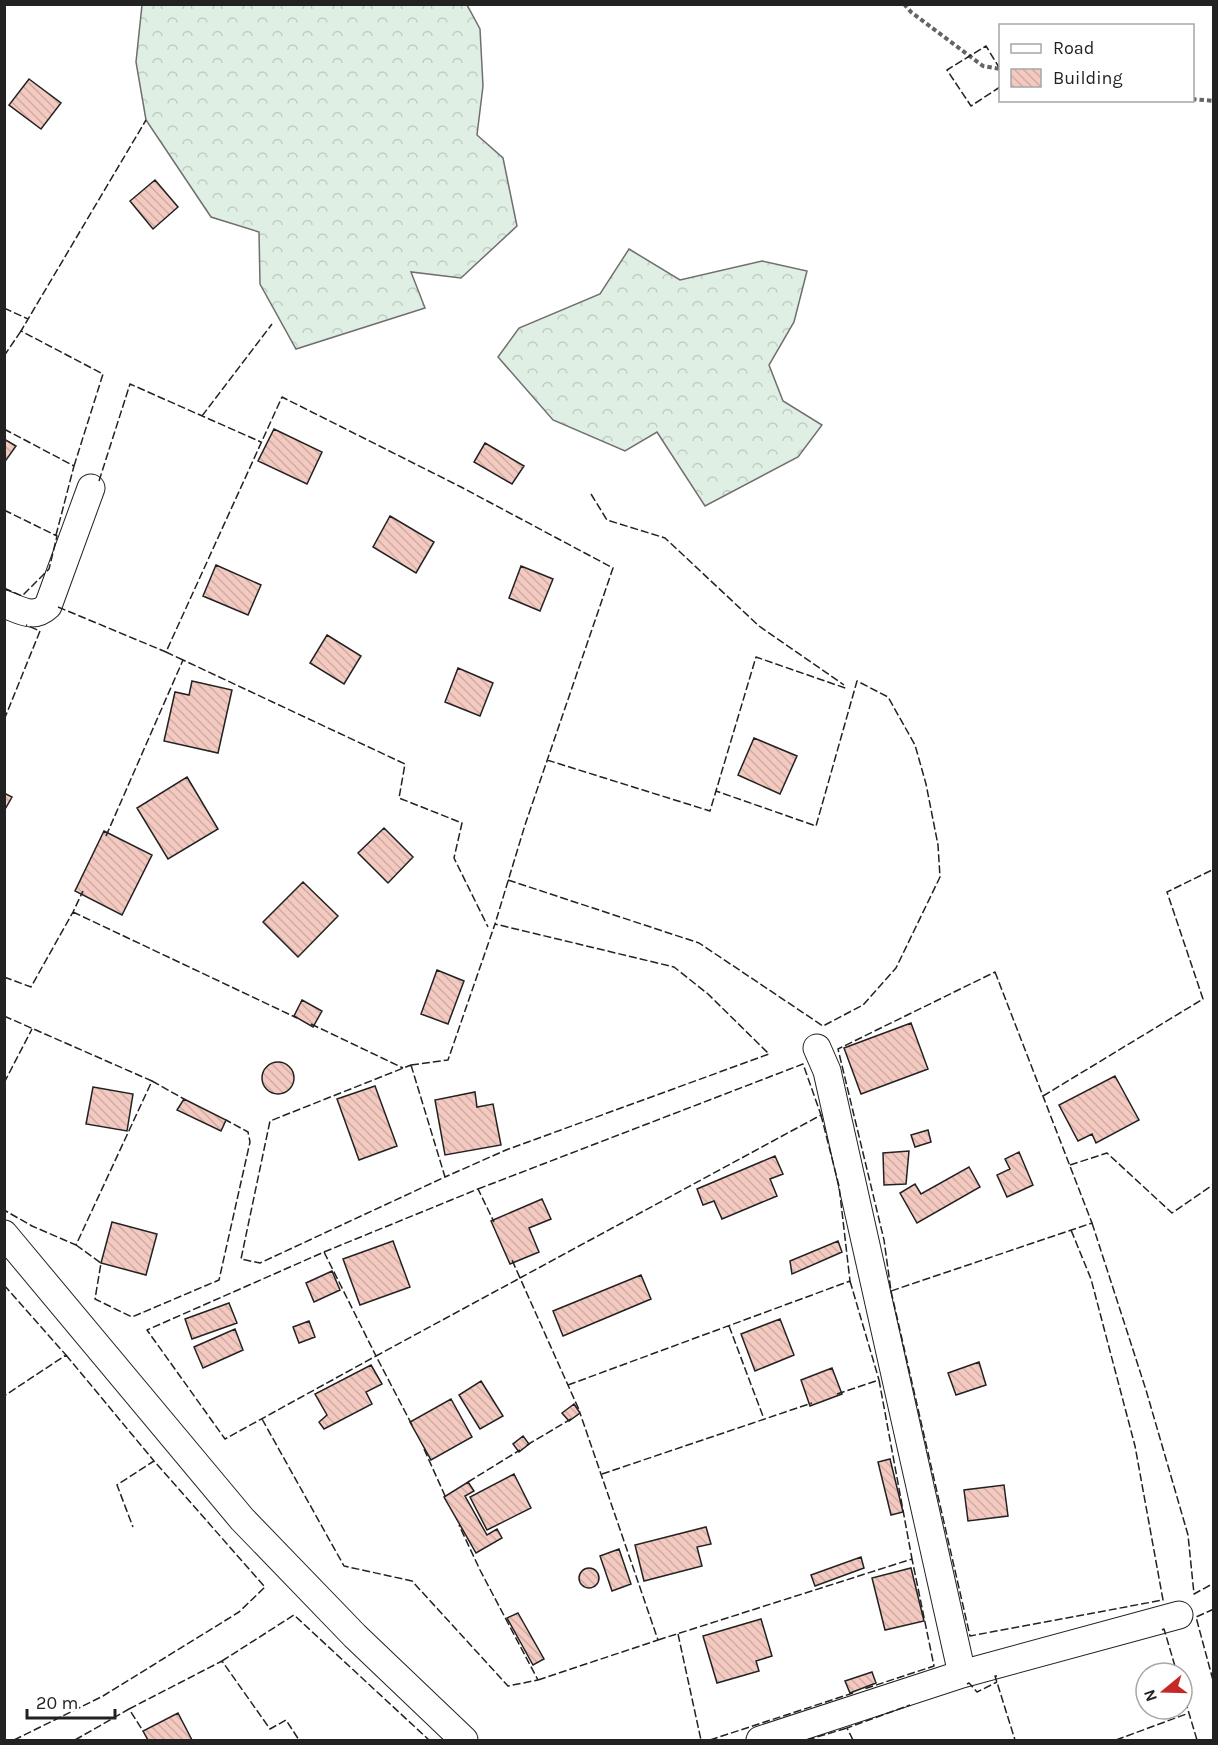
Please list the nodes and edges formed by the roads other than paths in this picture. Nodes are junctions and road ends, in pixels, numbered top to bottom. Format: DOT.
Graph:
graph roads {
  1 [pos="91,488"];
  2 [pos="4,604"];
  3 [pos="818,1048"];
  4 [pos="4,1234"];
  5 [pos="1179,1615"];
  6 [pos="962,1674"];
  7 [pos="464,1740"];
  8 [pos="760,1740"];
  1 -- 2 [label="street"];
  3 -- 6 [label="street"];
  4 -- 7 [label="street"];
  5 -- 6 [label="street"];
  6 -- 8 [label="street"];
}
